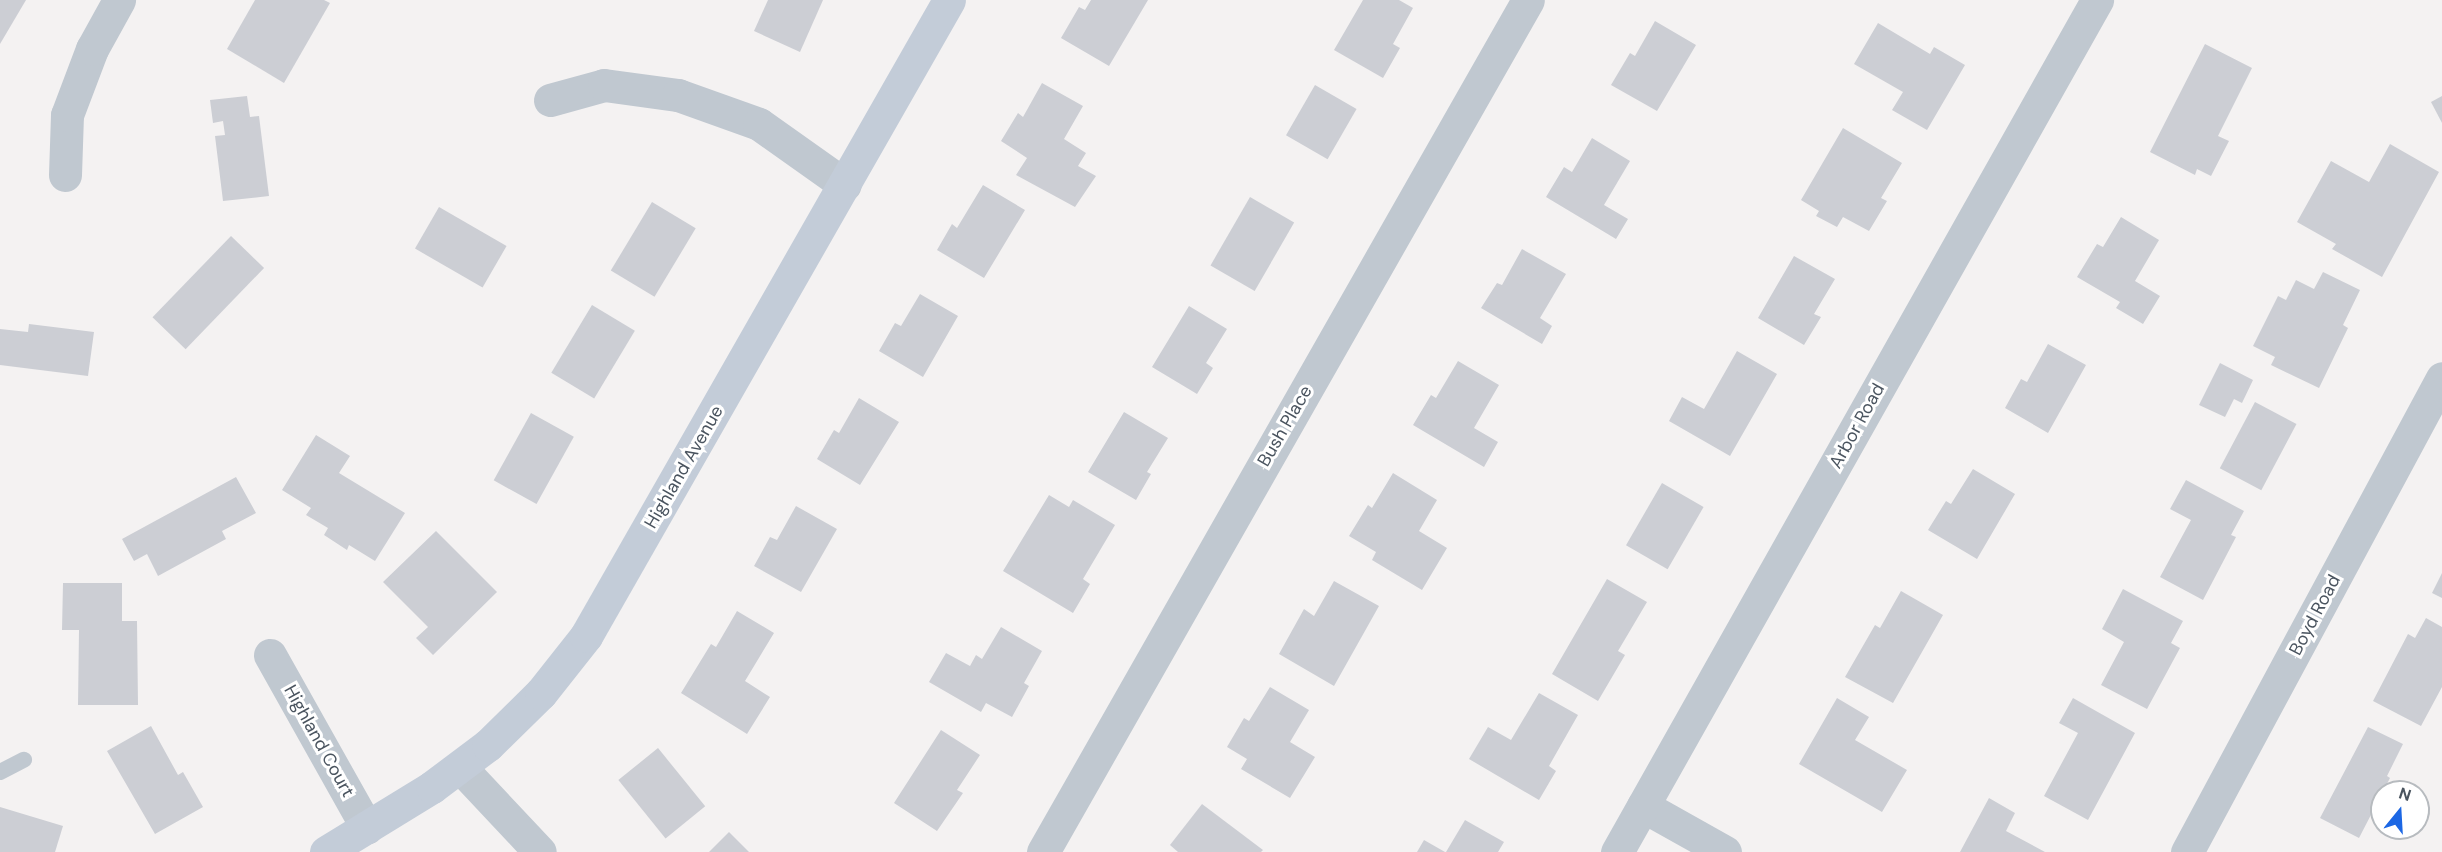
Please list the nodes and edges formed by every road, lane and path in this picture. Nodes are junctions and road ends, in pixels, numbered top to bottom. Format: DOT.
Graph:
graph roads {
  1 [pos="119,0"];
  2 [pos="950,0"];
  3 [pos="1528,0"];
  4 [pos="2085,4"];
  5 [pos="550,100"];
  6 [pos="64,175"];
  7 [pos="845,185"];
  8 [pos="2442,378"];
  9 [pos="270,656"];
  10 [pos="24,760"];
  11 [pos="460,768"];
  12 [pos="0,772"];
  13 [pos="1643,806"];
  14 [pos="367,828"];
  15 [pos="326,852"];
  16 [pos="540,852"];
  17 [pos="1043,852"];
  18 [pos="1617,852"];
  19 [pos="1725,852"];
  20 [pos="2187,852"];
  1 -- 6 [label="street"];
  2 -- 7 [label="street, Highland Avenue"];
  3 -- 17 [label="street, Bush Place"];
  4 -- 13 [label="street, Arbor Road"];
  5 -- 7 [label="street"];
  7 -- 11 [label="street, Highland Avenue"];
  8 -- 20 [label="street, Boyd Road"];
  9 -- 14 [label="street, Highland Court"];
  10 -- 12 [label="lane"];
  11 -- 14 [label="street, Highland Avenue"];
  11 -- 16 [label="street"];
  13 -- 18 [label="street, Arbor Road"];
  13 -- 19 [label="street"];
  14 -- 15 [label="street, Highland Avenue"];
}
